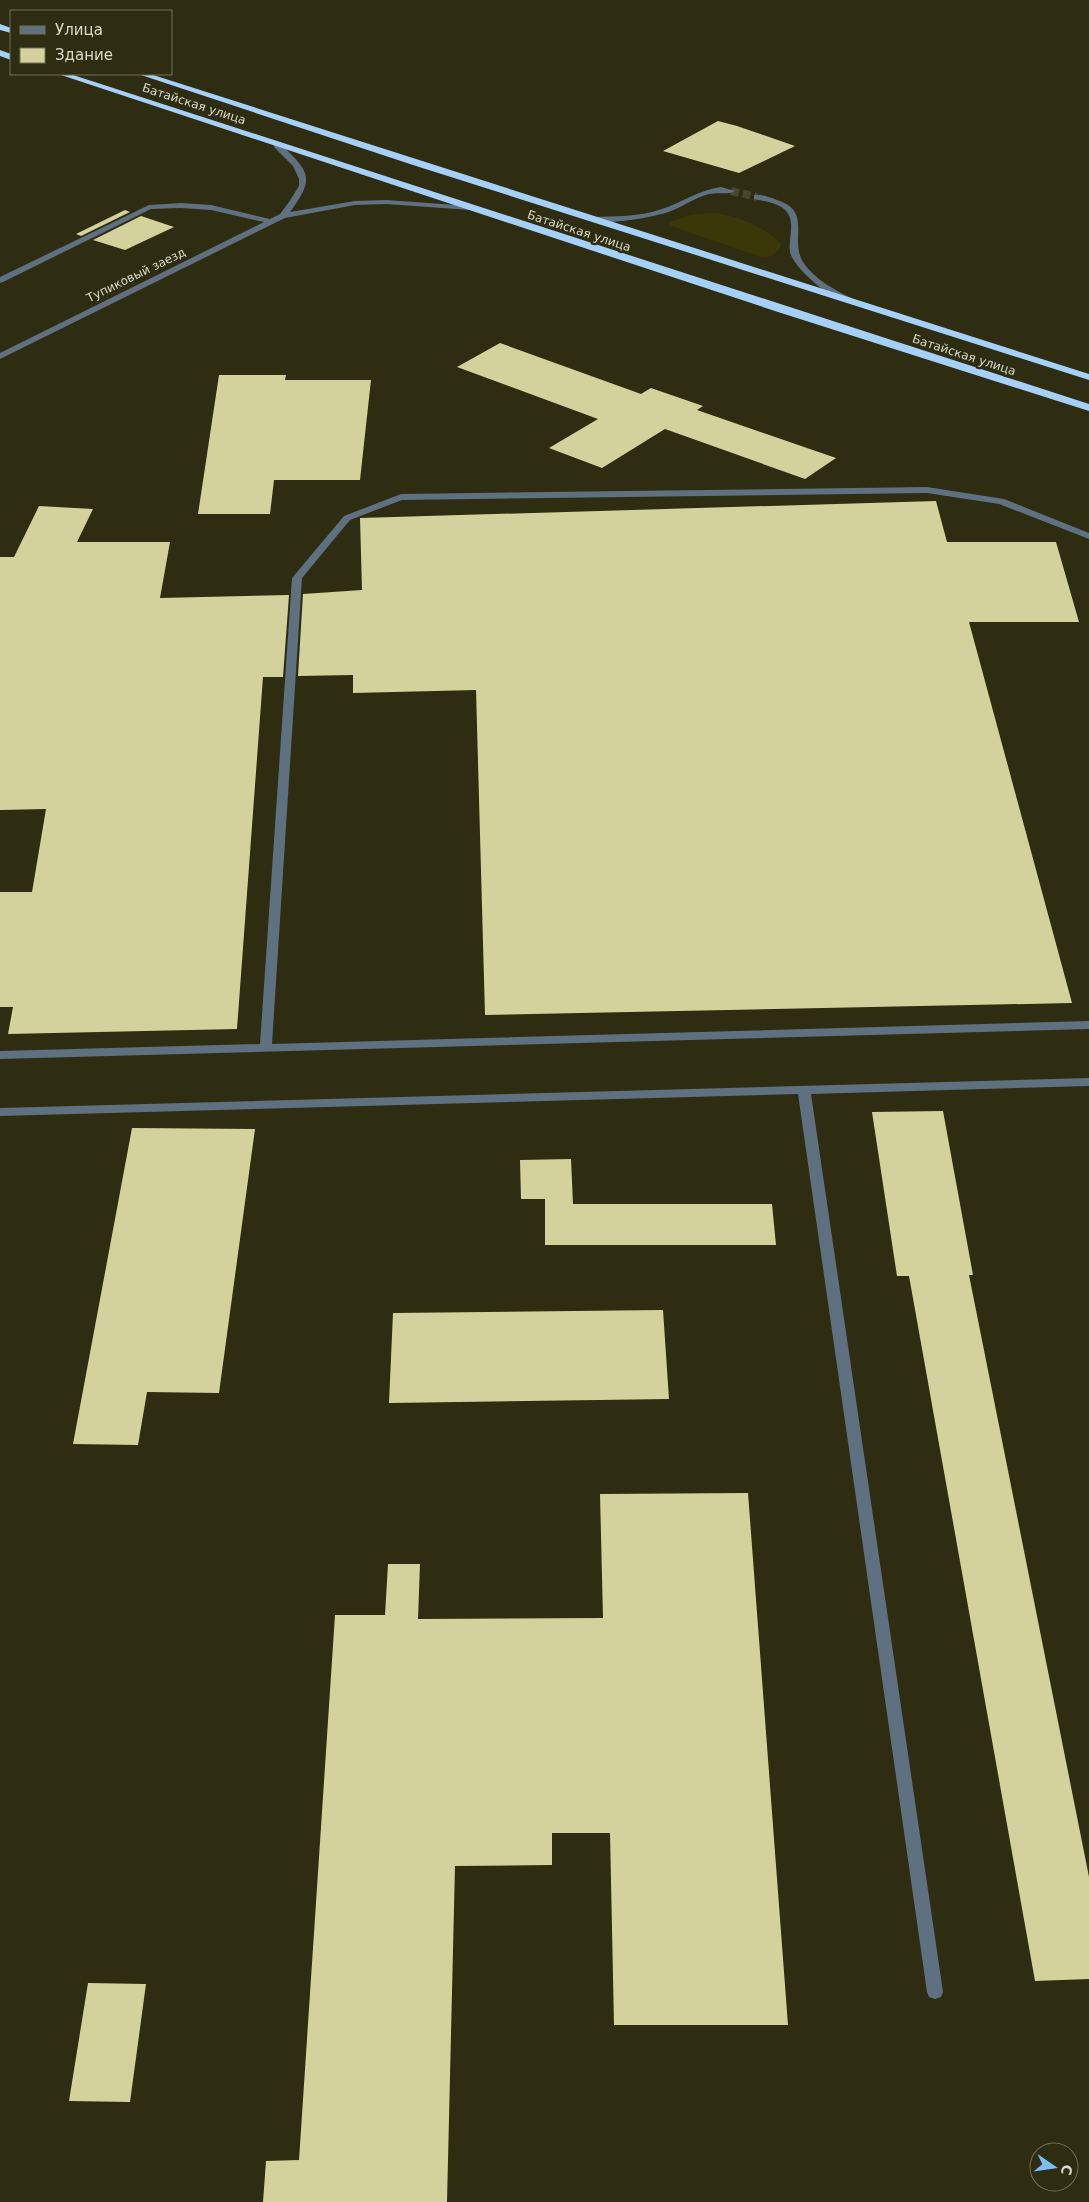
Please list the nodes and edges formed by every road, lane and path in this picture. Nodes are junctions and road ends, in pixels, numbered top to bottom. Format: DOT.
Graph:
graph roads {
  1 [pos="65,75"];
  2 [pos="145,75"];
  3 [pos="277,145"];
  4 [pos="731,191"];
  5 [pos="757,197"];
  6 [pos="470,208"];
  7 [pos="283,216"];
  8 [pos="592,219"];
  9 [pos="271,222"];
  10 [pos="0,280"];
  11 [pos="852,302"];
  12 [pos="0,356"];
  13 [pos="1089,377"];
  14 [pos="1089,408"];
  15 [pos="1089,536"];
  16 [pos="1089,1025"];
  17 [pos="266,1048"];
  18 [pos="0,1055"];
  19 [pos="1089,1082"];
  20 [pos="804,1090"];
  21 [pos="0,1112"];
  22 [pos="935,1992"];
  1 -- 3 [label="highway, Батайская улица"];
  2 -- 8 [label="highway, Батайская улица"];
  3 -- 6 [label="highway, Батайская улица"];
  3 -- 7 [label="street"];
  4 -- 8 [label="street"];
  5 -- 11 [label="street"];
  6 -- 7 [label="street"];
  6 -- 14 [label="highway, Батайская улица"];
  7 -- 9 [label="street, Тупиковый заезд"];
  8 -- 11 [label="highway, Батайская улица"];
  9 -- 10 [label="street"];
  9 -- 12 [label="street, Тупиковый заезд"];
  11 -- 13 [label="highway, Батайская улица"];
  15 -- 17 [label="street"];
  16 -- 17 [label="street"];
  17 -- 18 [label="street"];
  19 -- 20 [label="street"];
  20 -- 21 [label="street"];
  20 -- 22 [label="street"];
}
